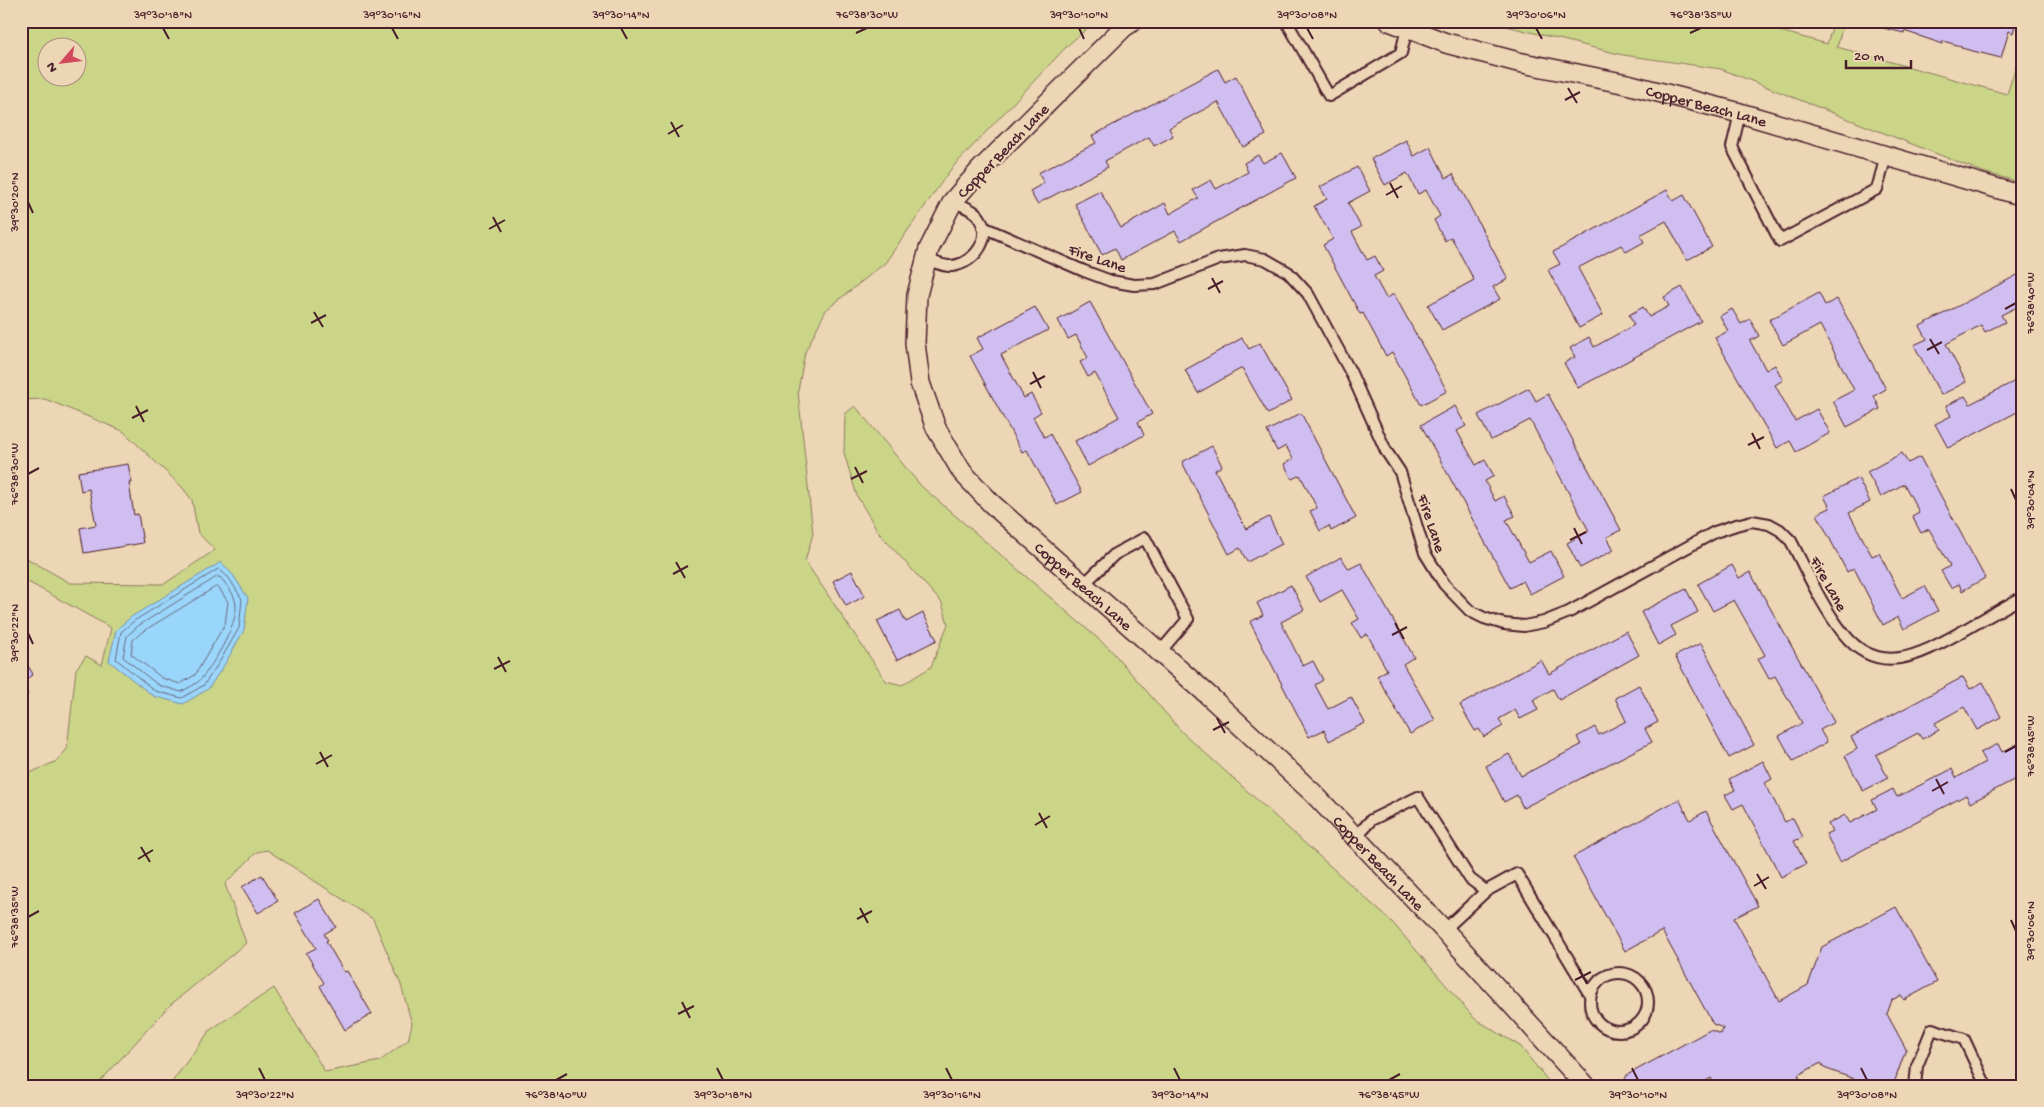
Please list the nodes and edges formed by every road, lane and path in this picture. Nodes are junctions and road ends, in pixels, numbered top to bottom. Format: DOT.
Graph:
graph roads {
  1 [pos="1133,21"];
  2 [pos="1289,21"];
  3 [pos="1390,21"];
  4 [pos="1407,28"];
  5 [pos="1740,113"];
  6 [pos="1886,156"];
  7 [pos="2023,196"];
  8 [pos="953,201"];
  9 [pos="983,227"];
  10 [pos="926,259"];
  11 [pos="1084,584"];
  12 [pos="2023,597"];
  13 [pos="1160,652"];
  14 [pos="1355,838"];
  15 [pos="1486,891"];
  16 [pos="1444,930"];
  17 [pos="1590,995"];
  18 [pos="1586,1086"];
  19 [pos="1915,1086"];
  20 [pos="1986,1086"];
  1 -- 8 [label="street, Copper Beach Lane"];
  2 -- 4 [label="lane"];
  3 -- 4 [label="street, Copper Beach Lane"];
  4 -- 5 [label="street, Copper Beach Lane"];
  5 -- 6 [label="street, Copper Beach Lane"];
  5 -- 6 [label="lane"];
  6 -- 7 [label="street, Copper Beach Lane"];
  8 -- 9 [label="lane"];
  8 -- 10 [label="street, Copper Beach Lane"];
  9 -- 10 [label="lane"];
  9 -- 12 [label="lane, Fire Lane"];
  10 -- 11 [label="street, Copper Beach Lane"];
  11 -- 13 [label="street, Copper Beach Lane"];
  11 -- 13 [label="lane"];
  13 -- 14 [label="street, Copper Beach Lane"];
  14 -- 15 [label="lane"];
  14 -- 16 [label="street, Copper Beach Lane"];
  15 -- 16 [label="lane"];
  15 -- 17 [label="lane"];
  16 -- 18 [label="street, Copper Beach Lane"];
  17 -- 17 [label="lane"];
  19 -- 20 [label="lane"];
}
